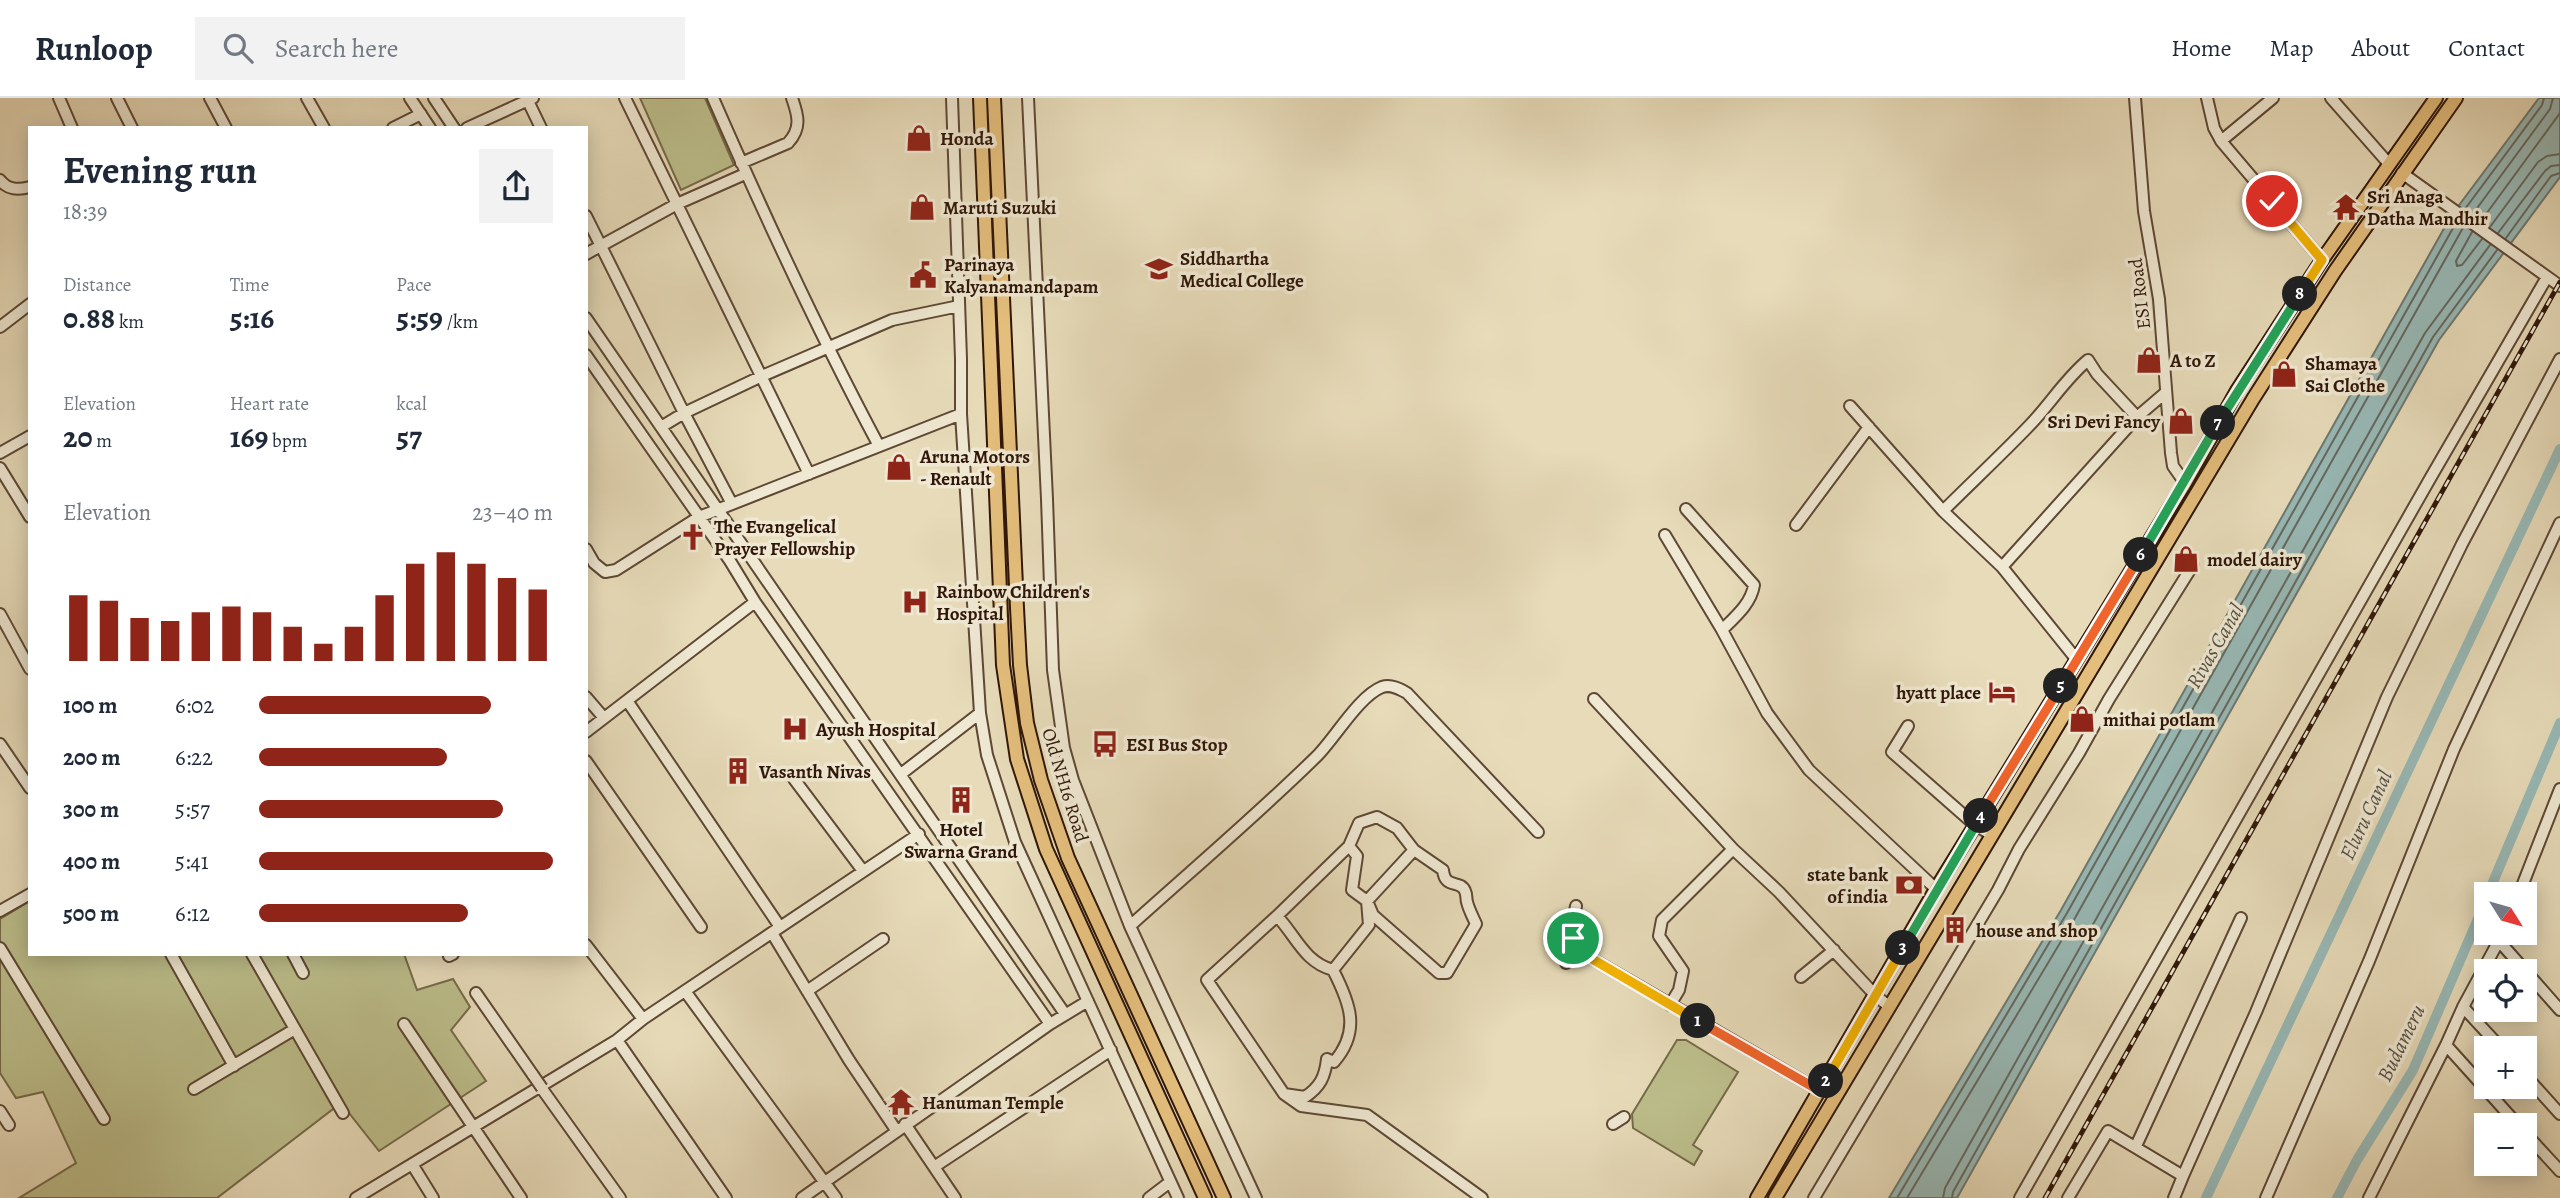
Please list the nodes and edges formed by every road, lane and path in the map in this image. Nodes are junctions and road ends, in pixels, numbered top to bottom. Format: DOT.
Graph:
graph roads {
  1 [pos="58,98"];
  2 [pos="117,98"];
  3 [pos="210,98"];
  4 [pos="307,98"];
  5 [pos="410,98"];
  6 [pos="434,98"];
  7 [pos="625,98"];
  8 [pos="713,98"];
  9 [pos="792,98"];
  10 [pos="952,98"];
  11 [pos="979,98"];
  12 [pos="994,98"];
  13 [pos="1028,98"];
  14 [pos="2135,98"];
  15 [pos="2207,98"];
  16 [pos="2273,98"];
  17 [pos="2331,98"];
  18 [pos="2456,98"];
  19 [pos="530,99"];
  20 [pos="2435,99"];
  21 [pos="421,114"];
  22 [pos="2421,119"];
  23 [pos="71,126"];
  24 [pos="130,126"];
  25 [pos="225,126"];
  26 [pos="323,126"];
  27 [pos="397,126"];
  28 [pos="429,126"];
  29 [pos="453,126"];
  30 [pos="471,126"];
  31 [pos="540,126"];
  32 [pos="2434,129"];
  33 [pos="2221,141"];
  34 [pos="2389,164"];
  35 [pos="743,169"];
  36 [pos="2402,173"];
  37 [pos="0,180"];
  38 [pos="28,188"];
  39 [pos="677,204"];
  40 [pos="588,220"];
  41 [pos="602,247"];
  42 [pos="588,253"];
  43 [pos="2322,260"];
  44 [pos="2314,273"];
  45 [pos="2547,277"];
  46 [pos="2327,282"];
  47 [pos="2560,286"];
  48 [pos="28,306"];
  49 [pos="960,306"];
  50 [pos="588,321"];
  51 [pos="0,327"];
  52 [pos="827,348"];
  53 [pos="588,358"];
  54 [pos="2560,359"];
  55 [pos="762,376"];
  56 [pos="2238,390"];
  57 [pos="2165,393"];
  58 [pos="2253,399"];
  59 [pos="1850,406"];
  60 [pos="684,413"];
  61 [pos="961,414"];
  62 [pos="2137,417"];
  63 [pos="661,427"];
  64 [pos="1869,427"];
  65 [pos="28,437"];
  66 [pos="879,446"];
  67 [pos="0,453"];
  68 [pos="0,468"];
  69 [pos="809,474"];
  70 [pos="2185,483"];
  71 [pos="732,504"];
  72 [pos="1686,509"];
  73 [pos="717,510"];
  74 [pos="1943,511"];
  75 [pos="28,512"];
  76 [pos="699,517"];
  77 [pos="2560,523"];
  78 [pos="1796,525"];
  79 [pos="1665,535"];
  80 [pos="588,552"];
  81 [pos="2193,565"];
  82 [pos="2002,567"];
  83 [pos="755,602"];
  84 [pos="2112,603"];
  85 [pos="2126,610"];
  86 [pos="0,614"];
  87 [pos="1722,630"];
  88 [pos="2077,660"];
  89 [pos="28,665"];
  90 [pos="588,699"];
  91 [pos="1594,699"];
  92 [pos="628,702"];
  93 [pos="980,713"];
  94 [pos="604,718"];
  95 [pos="1908,726"];
  96 [pos="588,730"];
  97 [pos="0,744"];
  98 [pos="893,763"];
  99 [pos="588,764"];
  100 [pos="877,774"];
  101 [pos="901,774"];
  102 [pos="793,779"];
  103 [pos="28,785"];
  104 [pos="2560,789"];
  105 [pos="1975,825"];
  106 [pos="1538,832"];
  107 [pos="919,834"];
  108 [pos="1992,835"];
  109 [pos="1349,846"];
  110 [pos="1733,849"];
  111 [pos="1414,850"];
  112 [pos="863,872"];
  113 [pos="2524,882"];
  114 [pos="1936,890"];
  115 [pos="28,895"];
  116 [pos="1367,901"];
  117 [pos="1576,906"];
  118 [pos="0,911"];
  119 [pos="1277,916"];
  120 [pos="2241,918"];
  121 [pos="1130,926"];
  122 [pos="701,928"];
  123 [pos="776,930"];
  124 [pos="1573,938"];
  125 [pos="883,939"];
  126 [pos="2497,945"];
  127 [pos="2507,945"];
  128 [pos="0,948"];
  129 [pos="588,948"];
  130 [pos="1834,950"];
  131 [pos="172,956"];
  132 [pos="253,956"];
  133 [pos="294,956"];
  134 [pos="1566,963"];
  135 [pos="1333,970"];
  136 [pos="303,972"];
  137 [pos="1801,977"];
  138 [pos="685,991"];
  139 [pos="807,991"];
  140 [pos="475,993"];
  141 [pos="1876,996"];
  142 [pos="1088,1001"];
  143 [pos="1670,1005"];
  144 [pos="1890,1007"];
  145 [pos="2463,1007"];
  146 [pos="2560,1010"];
  147 [pos="1065,1014"];
  148 [pos="641,1016"];
  149 [pos="404,1024"];
  150 [pos="1051,1024"];
  151 [pos="295,1029"];
  152 [pos="2490,1036"];
  153 [pos="617,1040"];
  154 [pos="2446,1045"];
  155 [pos="1111,1050"];
  156 [pos="234,1066"];
  157 [pos="541,1087"];
  158 [pos="194,1088"];
  159 [pos="2537,1088"];
  160 [pos="1820,1091"];
  161 [pos="1284,1094"];
  162 [pos="0,1111"];
  163 [pos="343,1113"];
  164 [pos="2507,1113"];
  165 [pos="2560,1114"];
  166 [pos="1624,1117"];
  167 [pos="104,1119"];
  168 [pos="1613,1124"];
  169 [pos="9,1125"];
  170 [pos="473,1126"];
  171 [pos="900,1127"];
  172 [pos="2136,1146"];
  173 [pos="2537,1146"];
  174 [pos="412,1164"];
  175 [pos="934,1167"];
  176 [pos="2560,1171"];
  177 [pos="2183,1176"];
  178 [pos="824,1181"];
  179 [pos="1170,1182"];
  180 [pos="356,1198"];
  181 [pos="433,1198"];
  182 [pos="521,1198"];
  183 [pos="620,1198"];
  184 [pos="726,1198"];
  185 [pos="802,1198"];
  186 [pos="836,1198"];
  187 [pos="955,1198"];
  188 [pos="1149,1198"];
  189 [pos="1178,1198"];
  190 [pos="1205,1198"];
  191 [pos="1224,1198"];
  192 [pos="1256,1198"];
  193 [pos="1482,1198"];
  194 [pos="1757,1198"];
  195 [pos="1775,1198"];
  196 [pos="1814,1198"];
  197 [pos="2021,1198"];
  198 [pos="2068,1198"];
  199 [pos="2174,1198"];
  200 [pos="2266,1198"];
  201 [pos="2369,1198"];
  1 -- 23 [label="street"];
  2 -- 24 [label="street"];
  3 -- 25 [label="street"];
  4 -- 26 [label="street"];
  5 -- 21 [label="street"];
  6 -- 29 [label="street"];
  7 -- 39 [label="street"];
  8 -- 35 [label="street"];
  9 -- 35 [label="street"];
  10 -- 49 [label="street"];
  11 -- 190 [label="main road, Old NH16 Road"];
  12 -- 191 [label="main road, Old NH16 Road"];
  13 -- 121 [label="street"];
  14 -- 57 [label="street, ESI Road"];
  15 -- 33 [label="street"];
  16 -- 33 [label="street"];
  17 -- 34 [label="street"];
  18 -- 32 [label="main road"];
  19 -- 30 [label="street"];
  19 -- 31 [label="street"];
  20 -- 22 [label="main road"];
  21 -- 27 [label="street"];
  21 -- 28 [label="street"];
  22 -- 32 [label="main road"];
  22 -- 34 [label="main road"];
  32 -- 36 [label="main road"];
  33 -- 43 [label="street"];
  34 -- 43 [label="main road"];
  35 -- 39 [label="street"];
  35 -- 52 [label="street"];
  36 -- 45 [label="street"];
  36 -- 46 [label="main road"];
  37 -- 38 [label="street"];
  39 -- 41 [label="street"];
  39 -- 55 [label="street"];
  40 -- 41 [label="street"];
  41 -- 42 [label="street"];
  41 -- 60 [label="street"];
  43 -- 44 [label="main road"];
  44 -- 46 [label="main road"];
  44 -- 56 [label="main road"];
  45 -- 47 [label="street"];
  45 -- 197 [label="street"];
  46 -- 58 [label="main road"];
  48 -- 51 [label="street"];
  49 -- 52 [label="street"];
  49 -- 61 [label="street"];
  50 -- 63 [label="street"];
  52 -- 55 [label="street"];
  52 -- 66 [label="street"];
  53 -- 76 [label="street"];
  54 -- 177 [label="street"];
  55 -- 60 [label="street"];
  55 -- 69 [label="street"];
  56 -- 58 [label="main road"];
  56 -- 70 [label="main road"];
  57 -- 62 [label="street"];
  57 -- 70 [label="street, ESI Road"];
  58 -- 85 [label="main road"];
  59 -- 64 [label="street"];
  60 -- 63 [label="street"];
  60 -- 71 [label="street"];
  61 -- 66 [label="street"];
  61 -- 93 [label="street"];
  62 -- 74 [label="street"];
  62 -- 82 [label="street"];
  63 -- 73 [label="street"];
  64 -- 74 [label="street"];
  64 -- 78 [label="street"];
  65 -- 67 [label="street"];
  66 -- 69 [label="street"];
  68 -- 75 [label="street"];
  69 -- 71 [label="street"];
  70 -- 84 [label="main road"];
  71 -- 73 [label="street"];
  72 -- 87 [label="street"];
  73 -- 76 [label="street"];
  73 -- 98 [label="street"];
  74 -- 82 [label="street"];
  76 -- 80 [label="street"];
  76 -- 83 [label="street"];
  77 -- 200 [label="street"];
  79 -- 87 [label="street"];
  81 -- 196 [label="street"];
  82 -- 88 [label="street"];
  83 -- 92 [label="street"];
  83 -- 100 [label="street"];
  84 -- 85 [label="main road"];
  84 -- 88 [label="main road"];
  85 -- 108 [label="main road"];
  86 -- 89 [label="street"];
  87 -- 114 [label="street"];
  88 -- 105 [label="main road"];
  90 -- 94 [label="street"];
  91 -- 110 [label="street"];
  92 -- 94 [label="street"];
  92 -- 123 [label="street"];
  93 -- 101 [label="street"];
  93 -- 142 [label="street"];
  94 -- 96 [label="street"];
  95 -- 105 [label="street"];
  97 -- 103 [label="street"];
  98 -- 100 [label="street"];
  98 -- 101 [label="street"];
  99 -- 122 [label="street"];
  100 -- 107 [label="street"];
  101 -- 147 [label="street"];
  102 -- 112 [label="street"];
  104 -- 113 [label="street"];
  105 -- 108 [label="street"];
  105 -- 114 [label="main road"];
  106 -- 121 [label="street"];
  107 -- 112 [label="street"];
  107 -- 150 [label="street"];
  108 -- 144 [label="main road"];
  109 -- 111 [label="street"];
  109 -- 116 [label="street"];
  109 -- 119 [label="street"];
  110 -- 130 [label="street"];
  110 -- 143 [label="street"];
  111 -- 116 [label="street"];
  111 -- 116 [label="street"];
  112 -- 123 [label="street"];
  114 -- 141 [label="main road"];
  115 -- 118 [label="street"];
  116 -- 135 [label="street"];
  117 -- 124 [label="street"];
  119 -- 135 [label="street"];
  119 -- 161 [label="street"];
  120 -- 172 [label="street"];
  121 -- 192 [label="street"];
  123 -- 138 [label="street"];
  123 -- 139 [label="street"];
  124 -- 134 [label="street"];
  124 -- 143 [label="street"];
  125 -- 139 [label="street"];
  126 -- 145 [label="street"];
  127 -- 146 [label="street"];
  128 -- 167 [label="street"];
  129 -- 148 [label="street"];
  130 -- 137 [label="street"];
  130 -- 141 [label="street"];
  131 -- 156 [label="street"];
  132 -- 151 [label="street"];
  133 -- 136 [label="street"];
  135 -- 161 [label="street"];
  138 -- 148 [label="street"];
  138 -- 178 [label="street"];
  139 -- 171 [label="street"];
  140 -- 157 [label="street, bridge"];
  141 -- 144 [label="street"];
  141 -- 160 [label="main road"];
  142 -- 147 [label="street"];
  142 -- 155 [label="street"];
  143 -- 160 [label="street"];
  144 -- 195 [label="main road"];
  145 -- 152 [label="street"];
  145 -- 154 [label="street"];
  147 -- 150 [label="street"];
  148 -- 153 [label="street"];
  149 -- 170 [label="street"];
  150 -- 171 [label="street"];
  151 -- 156 [label="street"];
  151 -- 163 [label="street"];
  153 -- 157 [label="street"];
  153 -- 184 [label="street"];
  154 -- 164 [label="street"];
  154 -- 201 [label="street"];
  155 -- 175 [label="street"];
  155 -- 179 [label="street"];
  156 -- 158 [label="street"];
  157 -- 170 [label="street"];
  157 -- 183 [label="street"];
  159 -- 165 [label="street"];
  160 -- 194 [label="main road"];
  161 -- 193 [label="street"];
  162 -- 169 [label="street"];
  166 -- 168 [label="street"];
  170 -- 174 [label="street"];
  170 -- 182 [label="street"];
  171 -- 175 [label="street"];
  171 -- 178 [label="street"];
  172 -- 177 [label="street"];
  172 -- 198 [label="street"];
  173 -- 176 [label="street"];
  174 -- 180 [label="street"];
  174 -- 181 [label="street"];
  175 -- 187 [label="street"];
  177 -- 199 [label="street"];
  178 -- 185 [label="street"];
  178 -- 186 [label="street"];
  179 -- 188 [label="street"];
  179 -- 189 [label="street"];
}
